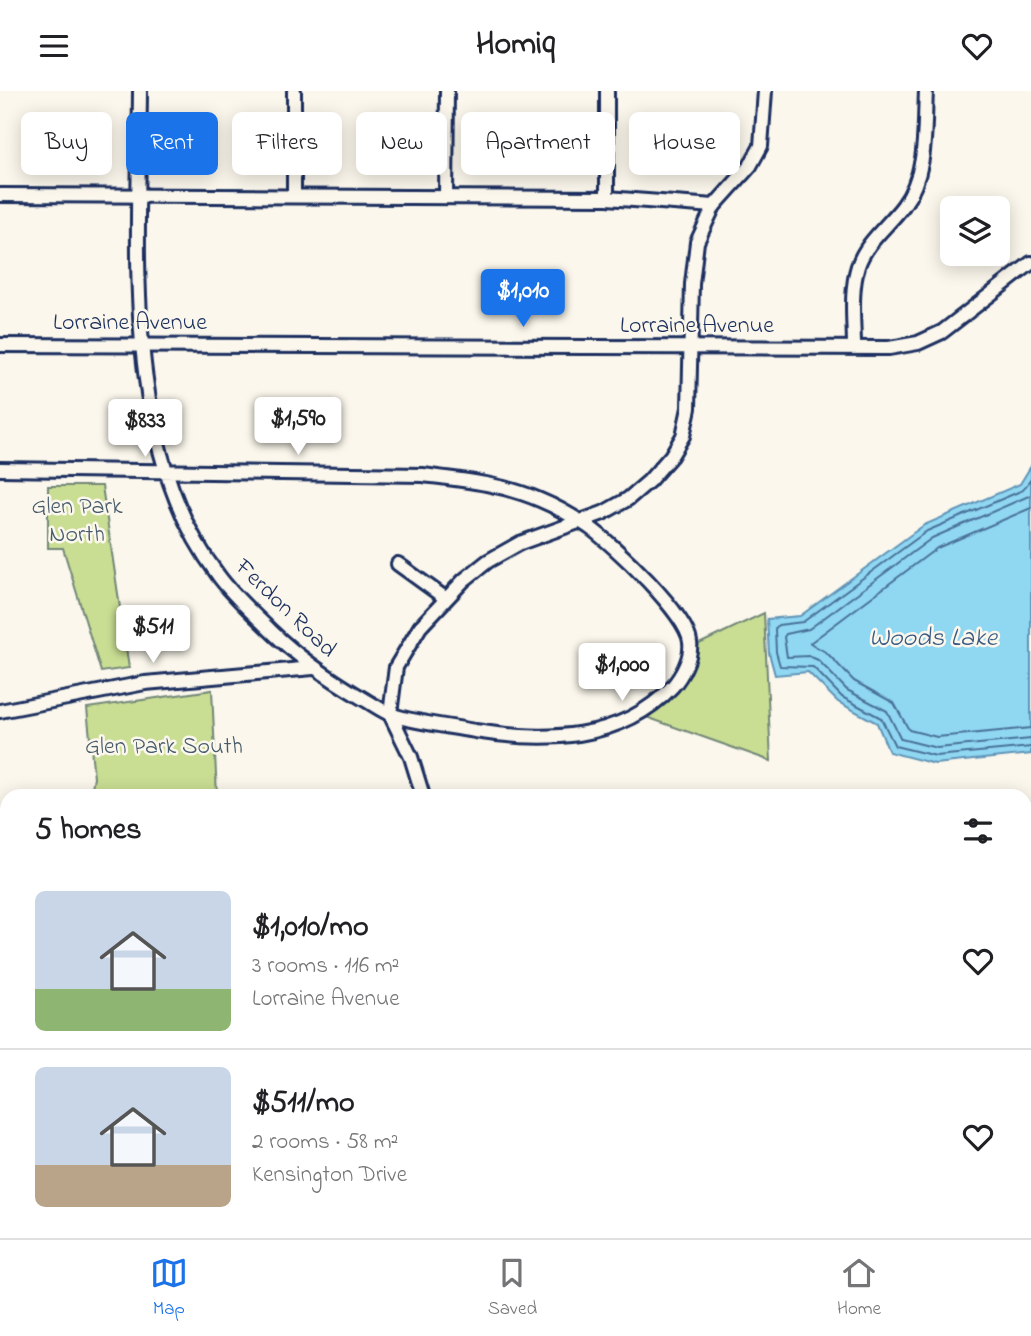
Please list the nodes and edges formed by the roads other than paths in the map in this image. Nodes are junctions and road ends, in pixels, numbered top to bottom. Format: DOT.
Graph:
graph roads {
  1 [pos="141,91"];
  2 [pos="294,91"];
  3 [pos="447,91"];
  4 [pos="607,91"];
  5 [pos="765,91"];
  6 [pos="926,91"];
  7 [pos="0,195"];
  8 [pos="139,195"];
  9 [pos="294,196"];
  10 [pos="446,197"];
  11 [pos="607,198"];
  12 [pos="714,206"];
  13 [pos="1031,263"];
  14 [pos="143,344"];
  15 [pos="0,345"];
  16 [pos="692,347"];
  17 [pos="854,347"];
  18 [pos="0,469"];
  19 [pos="164,471"];
  20 [pos="579,521"];
  21 [pos="398,563"];
  22 [pos="445,598"];
  23 [pos="313,668"];
  24 [pos="0,711"];
  25 [pos="390,714"];
  26 [pos="421,789"];
  1 -- 8 [label="street, Ferdon Road"];
  2 -- 9 [label="street"];
  3 -- 10 [label="street"];
  4 -- 11 [label="street"];
  5 -- 12 [label="street"];
  6 -- 17 [label="street"];
  7 -- 8 [label="street"];
  8 -- 9 [label="street"];
  8 -- 14 [label="street, Ferdon Road"];
  9 -- 10 [label="street"];
  10 -- 11 [label="street"];
  11 -- 12 [label="street"];
  12 -- 16 [label="street"];
  13 -- 17 [label="street, Lorraine Avenue"];
  14 -- 15 [label="street, Lorraine Avenue"];
  14 -- 16 [label="street, Lorraine Avenue"];
  14 -- 19 [label="street, Ferdon Road"];
  16 -- 17 [label="street, Lorraine Avenue"];
  16 -- 20 [label="street"];
  18 -- 19 [label="street"];
  19 -- 20 [label="street"];
  19 -- 23 [label="street, Ferdon Road"];
  20 -- 22 [label="street"];
  20 -- 25 [label="street"];
  21 -- 22 [label="street"];
  22 -- 25 [label="street"];
  23 -- 24 [label="street"];
  23 -- 25 [label="street, Ferdon Road"];
  25 -- 26 [label="street"];
}
